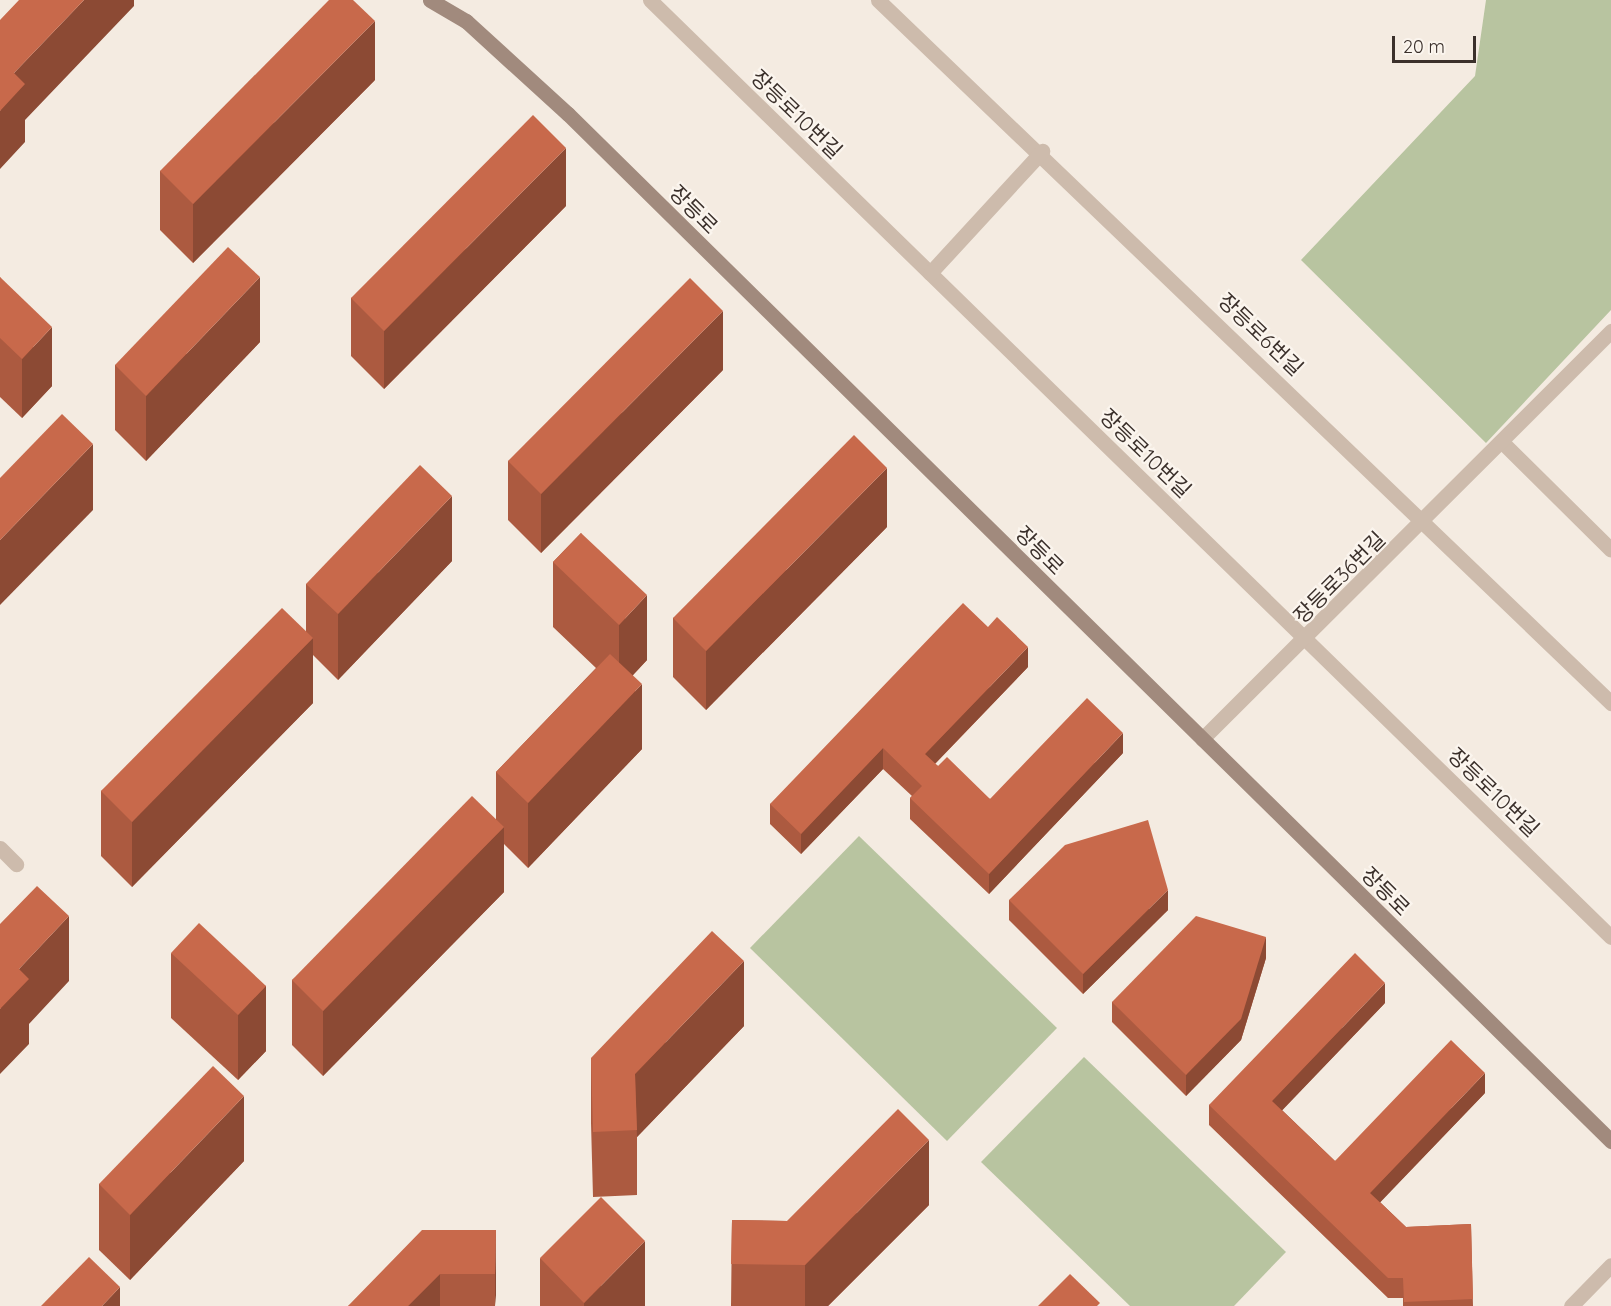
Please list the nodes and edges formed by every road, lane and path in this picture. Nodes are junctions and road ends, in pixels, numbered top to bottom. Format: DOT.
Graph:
graph roads {
  1 [pos="430,0"];
  2 [pos="650,0"];
  3 [pos="878,0"];
  4 [pos="1042,151"];
  5 [pos="930,273"];
  6 [pos="1611,331"];
  7 [pos="1502,442"];
  8 [pos="1425,522"];
  9 [pos="1611,550"];
  10 [pos="1306,638"];
  11 [pos="1611,703"];
  12 [pos="1202,739"];
  13 [pos="0,848"];
  14 [pos="16,864"];
  15 [pos="1611,937"];
  16 [pos="1611,1141"];
  17 [pos="1611,1265"];
  18 [pos="1575,1305"];
  1 -- 12 [label="main road, 장등로"];
  2 -- 5 [label="street, 장등로10번길"];
  3 -- 4 [label="street, 장등로6번길"];
  4 -- 5 [label="street"];
  4 -- 8 [label="street, 장등로6번길"];
  5 -- 10 [label="street, 장등로10번길"];
  6 -- 7 [label="street, 장등로36번길"];
  7 -- 8 [label="street, 장등로36번길"];
  7 -- 9 [label="street"];
  8 -- 10 [label="street, 장등로36번길"];
  8 -- 11 [label="street, 장등로6번길"];
  10 -- 12 [label="street, 장등로36번길"];
  10 -- 15 [label="street, 장등로10번길"];
  12 -- 16 [label="main road, 장등로"];
  13 -- 14 [label="street"];
  17 -- 18 [label="street"];
}
